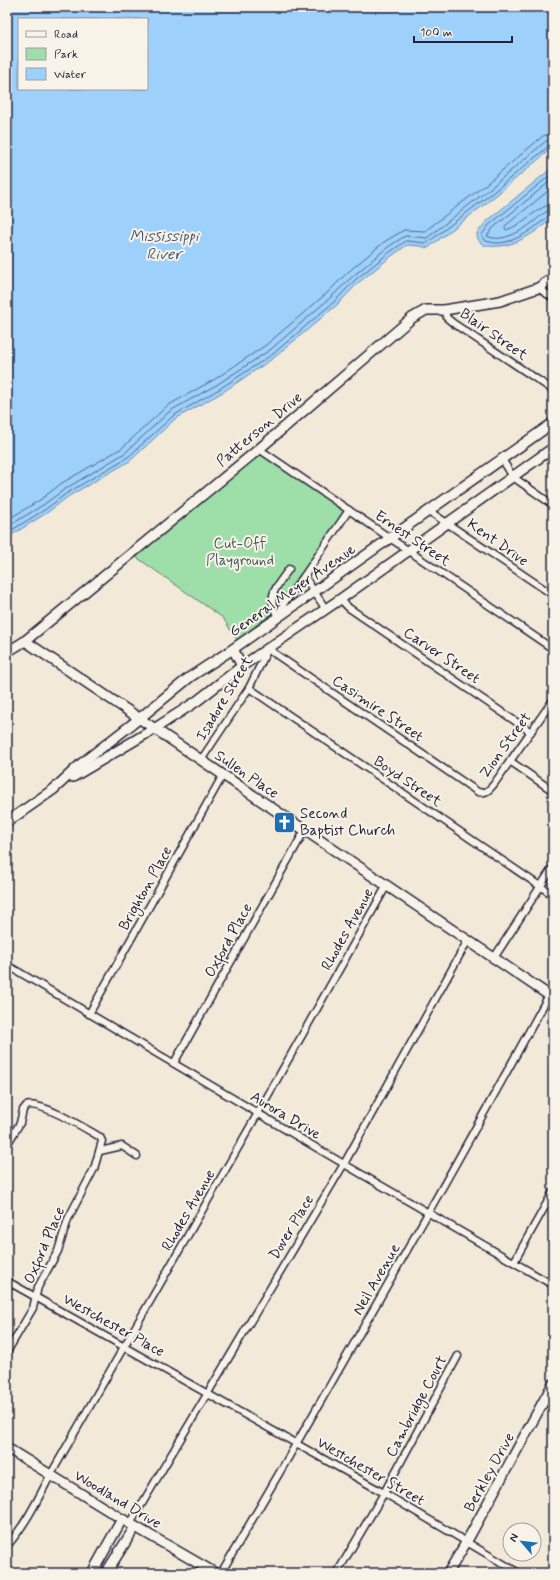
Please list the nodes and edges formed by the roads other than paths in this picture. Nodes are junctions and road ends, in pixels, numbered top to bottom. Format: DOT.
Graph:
graph roads {
  1 [pos="553,278"];
  2 [pos="538,288"];
  3 [pos="553,298"];
  4 [pos="444,310"];
  5 [pos="553,390"];
  6 [pos="553,423"];
  7 [pos="553,448"];
  8 [pos="259,449"];
  9 [pos="502,459"];
  10 [pos="513,477"];
  11 [pos="553,504"];
  12 [pos="349,510"];
  13 [pos="429,511"];
  14 [pos="448,523"];
  15 [pos="390,538"];
  16 [pos="407,550"];
  17 [pos="289,569"];
  18 [pos="304,576"];
  19 [pos="315,591"];
  20 [pos="553,595"];
  21 [pos="342,598"];
  22 [pos="326,608"];
  23 [pos="278,617"];
  24 [pos="25,641"];
  25 [pos="233,648"];
  26 [pos="268,649"];
  27 [pos="553,649"];
  28 [pos="7,652"];
  29 [pos="242,666"];
  30 [pos="249,688"];
  31 [pos="553,700"];
  32 [pos="140,718"];
  33 [pos="154,729"];
  34 [pos="531,732"];
  35 [pos="201,760"];
  36 [pos="510,761"];
  37 [pos="223,775"];
  38 [pos="473,788"];
  39 [pos="54,789"];
  40 [pos="553,791"];
  41 [pos="7,822"];
  42 [pos="305,830"];
  43 [pos="553,867"];
  44 [pos="387,885"];
  45 [pos="540,887"];
  46 [pos="553,896"];
  47 [pos="468,940"];
  48 [pos="494,958"];
  49 [pos="7,966"];
  50 [pos="551,996"];
  51 [pos="89,1014"];
  52 [pos="174,1063"];
  53 [pos="258,1114"];
  54 [pos="7,1146"];
  55 [pos="100,1150"];
  56 [pos="137,1156"];
  57 [pos="344,1164"];
  58 [pos="553,1192"];
  59 [pos="428,1213"];
  60 [pos="514,1262"];
  61 [pos="7,1281"];
  62 [pos="553,1285"];
  63 [pos="36,1297"];
  64 [pos="125,1346"];
  65 [pos="7,1352"];
  66 [pos="458,1356"];
  67 [pos="553,1384"];
  68 [pos="208,1393"];
  69 [pos="297,1444"];
  70 [pos="7,1448"];
  71 [pos="51,1474"];
  72 [pos="384,1493"];
  73 [pos="129,1523"];
  74 [pos="467,1541"];
  75 [pos="7,1546"];
  76 [pos="92,1573"];
  77 [pos="106,1573"];
  78 [pos="215,1573"];
  79 [pos="221,1573"];
  80 [pos="337,1573"];
  81 [pos="448,1573"];
  82 [pos="519,1573"];
  1 -- 2 [label="street, Patterson Drive"];
  2 -- 3 [label="street"];
  2 -- 4 [label="street, Patterson Drive"];
  4 -- 5 [label="street, Blair Street"];
  4 -- 8 [label="street, Patterson Drive"];
  6 -- 9 [label="street, General Meyer Avenue"];
  7 -- 10 [label="street, General Meyer Avenue"];
  8 -- 12 [label="street, Ernest Street"];
  8 -- 24 [label="street, Patterson Drive"];
  9 -- 10 [label="street"];
  9 -- 13 [label="street, General Meyer Avenue"];
  10 -- 11 [label="street"];
  10 -- 14 [label="street, General Meyer Avenue"];
  12 -- 15 [label="street, Ernest Street"];
  12 -- 18 [label="street"];
  13 -- 14 [label="street, Kent Drive"];
  13 -- 15 [label="street, General Meyer Avenue"];
  14 -- 16 [label="street, General Meyer Avenue"];
  14 -- 20 [label="street, Kent Drive"];
  15 -- 16 [label="street, Ernest Street"];
  15 -- 19 [label="street, General Meyer Avenue"];
  16 -- 21 [label="street, General Meyer Avenue"];
  16 -- 27 [label="street, Ernest Street"];
  17 -- 23 [label="street"];
  18 -- 19 [label="street"];
  18 -- 23 [label="street"];
  19 -- 22 [label="street"];
  19 -- 23 [label="street, General Meyer Avenue"];
  21 -- 22 [label="street, General Meyer Avenue"];
  21 -- 34 [label="street, Carver Street"];
  22 -- 26 [label="street, General Meyer Avenue"];
  23 -- 25 [label="street, General Meyer Avenue"];
  24 -- 28 [label="street, Patterson Drive"];
  24 -- 32 [label="street, Sullen Place"];
  25 -- 29 [label="street"];
  25 -- 32 [label="street, General Meyer Avenue"];
  26 -- 29 [label="street, General Meyer Avenue"];
  26 -- 30 [label="street, Isadore Street"];
  26 -- 38 [label="street, Casimire Street"];
  29 -- 33 [label="street, General Meyer Avenue"];
  30 -- 35 [label="street, Isadore Street"];
  30 -- 45 [label="street, Boyd Street"];
  31 -- 34 [label="street, Zion Street"];
  32 -- 33 [label="street, Sullen Place"];
  32 -- 39 [label="street, General Meyer Avenue"];
  33 -- 35 [label="street, Sullen Place"];
  33 -- 39 [label="street, General Meyer Avenue"];
  34 -- 36 [label="street, Zion Street"];
  35 -- 37 [label="street, Sullen Place"];
  36 -- 38 [label="street, Zion Street"];
  36 -- 40 [label="street"];
  37 -- 42 [label="street, Sullen Place"];
  37 -- 51 [label="street, Brighton Place"];
  39 -- 41 [label="street, General Meyer Avenue"];
  42 -- 44 [label="street, Sullen Place"];
  42 -- 52 [label="street, Oxford Place"];
  43 -- 45 [label="street"];
  44 -- 47 [label="street, Sullen Place"];
  44 -- 53 [label="street, Rhodes Avenue"];
  45 -- 46 [label="street, Boyd Street"];
  45 -- 48 [label="street"];
  47 -- 48 [label="street, Sullen Place"];
  47 -- 57 [label="street, Dover Place"];
  48 -- 50 [label="street, Sullen Place"];
  49 -- 51 [label="street, Aurora Drive"];
  50 -- 59 [label="street, Neil Avenue"];
  51 -- 52 [label="street, Aurora Drive"];
  52 -- 53 [label="street, Aurora Drive"];
  53 -- 57 [label="street, Aurora Drive"];
  53 -- 64 [label="street, Rhodes Avenue"];
  54 -- 55 [label="street"];
  55 -- 56 [label="street"];
  55 -- 63 [label="street, Oxford Place"];
  57 -- 59 [label="street, Aurora Drive"];
  57 -- 68 [label="street, Dover Place"];
  58 -- 60 [label="street"];
  59 -- 60 [label="street, Aurora Drive"];
  59 -- 69 [label="street, Neil Avenue"];
  60 -- 62 [label="street, Aurora Drive"];
  61 -- 63 [label="street, Westchester Place"];
  63 -- 64 [label="street, Westchester Place"];
  63 -- 65 [label="street, Oxford Place"];
  64 -- 68 [label="street, Westchester Place"];
  64 -- 71 [label="street, Rhodes Avenue"];
  66 -- 72 [label="street, Cambridge Court"];
  67 -- 74 [label="street, Berkley Drive"];
  68 -- 69 [label="street, Westchester Street"];
  68 -- 73 [label="street, Dover Place"];
  69 -- 72 [label="street, Westchester Street"];
  69 -- 79 [label="street, Neil Avenue"];
  70 -- 71 [label="street, Woodland Drive"];
  71 -- 73 [label="street, Woodland Drive"];
  71 -- 75 [label="street, Rhodes Avenue"];
  72 -- 74 [label="street, Westchester Street"];
  72 -- 80 [label="street, Cambridge Court"];
  73 -- 76 [label="street"];
  73 -- 77 [label="street"];
  73 -- 78 [label="street, Woodland Drive"];
  74 -- 81 [label="street, Berkley Drive"];
  74 -- 82 [label="street, Westchester Street"];
}
